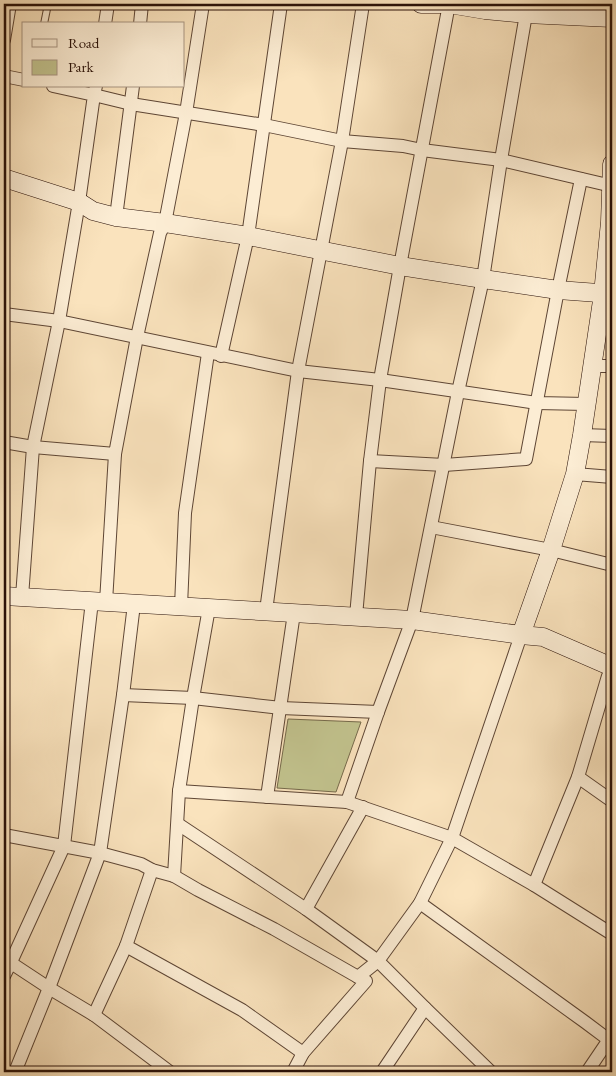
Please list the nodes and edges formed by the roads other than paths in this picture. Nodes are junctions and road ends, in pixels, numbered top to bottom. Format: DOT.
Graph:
graph roads {
  1 [pos="10,4"];
  2 [pos="48,4"];
  3 [pos="108,4"];
  4 [pos="142,4"];
  5 [pos="203,4"];
  6 [pos="281,4"];
  7 [pos="363,4"];
  8 [pos="423,4"];
  9 [pos="449,4"];
  10 [pos="485,7"];
  11 [pos="548,9"];
  12 [pos="526,14"];
  13 [pos="612,18"];
  14 [pos="44,22"];
  15 [pos="105,22"];
  16 [pos="140,22"];
  17 [pos="4,40"];
  18 [pos="4,76"];
  19 [pos="22,80"];
  20 [pos="70,88"];
  21 [pos="133,88"];
  22 [pos="95,91"];
  23 [pos="131,104"];
  24 [pos="186,113"];
  25 [pos="264,125"];
  26 [pos="342,141"];
  27 [pos="422,150"];
  28 [pos="501,160"];
  29 [pos="612,164"];
  30 [pos="4,178"];
  31 [pos="581,179"];
  32 [pos="612,186"];
  33 [pos="80,202"];
  34 [pos="116,217"];
  35 [pos="611,222"];
  36 [pos="165,223"];
  37 [pos="248,236"];
  38 [pos="321,250"];
  39 [pos="400,266"];
  40 [pos="482,279"];
  41 [pos="558,290"];
  42 [pos="608,294"];
  43 [pos="4,314"];
  44 [pos="59,321"];
  45 [pos="137,337"];
  46 [pos="215,354"];
  47 [pos="593,366"];
  48 [pos="612,366"];
  49 [pos="298,371"];
  50 [pos="380,380"];
  51 [pos="458,392"];
  52 [pos="537,403"];
  53 [pos="586,404"];
  54 [pos="582,435"];
  55 [pos="612,436"];
  56 [pos="4,442"];
  57 [pos="33,447"];
  58 [pos="115,454"];
  59 [pos="370,461"];
  60 [pos="444,465"];
  61 [pos="575,474"];
  62 [pos="612,477"];
  63 [pos="431,527"];
  64 [pos="551,550"];
  65 [pos="612,565"];
  66 [pos="4,596"];
  67 [pos="22,597"];
  68 [pos="99,602"];
  69 [pos="134,604"];
  70 [pos="181,606"];
  71 [pos="209,608"];
  72 [pos="266,611"];
  73 [pos="294,613"];
  74 [pos="356,616"];
  75 [pos="412,620"];
  76 [pos="521,635"];
  77 [pos="611,674"];
  78 [pos="123,695"];
  79 [pos="193,698"];
  80 [pos="281,708"];
  81 [pos="378,712"];
  82 [pos="578,777"];
  83 [pos="179,790"];
  84 [pos="267,798"];
  85 [pos="612,801"];
  86 [pos="347,802"];
  87 [pos="363,807"];
  88 [pos="178,824"];
  89 [pos="4,835"];
  90 [pos="452,838"];
  91 [pos="64,846"];
  92 [pos="100,853"];
  93 [pos="152,870"];
  94 [pos="174,876"];
  95 [pos="534,885"];
  96 [pos="420,902"];
  97 [pos="306,909"];
  98 [pos="612,934"];
  99 [pos="126,946"];
  100 [pos="7,960"];
  101 [pos="378,961"];
  102 [pos="4,976"];
  103 [pos="358,977"];
  104 [pos="49,988"];
  105 [pos="425,1008"];
  106 [pos="94,1015"];
  107 [pos="610,1038"];
  108 [pos="303,1053"];
  109 [pos="486,1070"];
  110 [pos="17,1071"];
  111 [pos="170,1072"];
  112 [pos="293,1072"];
  113 [pos="382,1072"];
  114 [pos="587,1072"];
  1 -- 17 [label="street"];
  2 -- 14 [label="lane"];
  3 -- 15 [label="street"];
  4 -- 16 [label="street"];
  5 -- 24 [label="street"];
  6 -- 25 [label="street"];
  7 -- 26 [label="street"];
  8 -- 9 [label="street"];
  9 -- 10 [label="street"];
  9 -- 27 [label="street"];
  10 -- 12 [label="street"];
  11 -- 12 [label="street"];
  11 -- 13 [label="street"];
  12 -- 28 [label="street"];
  18 -- 19 [label="street"];
  20 -- 22 [label="street"];
  21 -- 23 [label="street"];
  22 -- 23 [label="street"];
  22 -- 33 [label="street"];
  23 -- 24 [label="street"];
  23 -- 34 [label="street"];
  24 -- 25 [label="street"];
  24 -- 36 [label="street"];
  25 -- 26 [label="street"];
  25 -- 37 [label="street"];
  26 -- 27 [label="street"];
  26 -- 38 [label="street"];
  27 -- 28 [label="street"];
  27 -- 39 [label="street"];
  28 -- 31 [label="street"];
  28 -- 40 [label="street"];
  29 -- 32 [label="street"];
  30 -- 33 [label="street"];
  31 -- 32 [label="street"];
  31 -- 41 [label="street"];
  32 -- 35 [label="street"];
  33 -- 34 [label="street"];
  33 -- 44 [label="street"];
  34 -- 36 [label="street"];
  35 -- 42 [label="street"];
  36 -- 37 [label="street"];
  36 -- 45 [label="street"];
  37 -- 38 [label="street"];
  37 -- 46 [label="street"];
  38 -- 39 [label="street"];
  38 -- 49 [label="street"];
  39 -- 40 [label="street"];
  39 -- 50 [label="street"];
  40 -- 41 [label="street"];
  40 -- 51 [label="street"];
  41 -- 42 [label="street"];
  41 -- 52 [label="street"];
  42 -- 47 [label="street"];
  43 -- 44 [label="street"];
  44 -- 45 [label="street"];
  44 -- 57 [label="street"];
  45 -- 46 [label="street"];
  45 -- 58 [label="street"];
  46 -- 49 [label="street"];
  46 -- 70 [label="street"];
  47 -- 48 [label="street"];
  47 -- 53 [label="street"];
  49 -- 50 [label="street"];
  49 -- 72 [label="street"];
  50 -- 51 [label="street"];
  50 -- 59 [label="street"];
  51 -- 52 [label="street"];
  51 -- 60 [label="street"];
  52 -- 53 [label="street"];
  52 -- 60 [label="street"];
  53 -- 54 [label="street"];
  54 -- 55 [label="street"];
  54 -- 61 [label="street"];
  56 -- 57 [label="street"];
  57 -- 58 [label="street"];
  57 -- 67 [label="street"];
  58 -- 68 [label="street"];
  59 -- 60 [label="street"];
  59 -- 74 [label="street"];
  60 -- 63 [label="street"];
  61 -- 62 [label="street"];
  61 -- 64 [label="street"];
  63 -- 64 [label="street"];
  63 -- 75 [label="street"];
  64 -- 65 [label="street"];
  64 -- 76 [label="street"];
  66 -- 67 [label="street"];
  67 -- 68 [label="street"];
  68 -- 69 [label="street"];
  68 -- 91 [label="street"];
  69 -- 70 [label="street"];
  69 -- 78 [label="street"];
  70 -- 71 [label="street"];
  71 -- 72 [label="street"];
  71 -- 79 [label="street"];
  72 -- 73 [label="street"];
  73 -- 74 [label="street"];
  73 -- 80 [label="street"];
  74 -- 75 [label="street"];
  75 -- 76 [label="street"];
  75 -- 81 [label="street"];
  76 -- 77 [label="street"];
  76 -- 90 [label="street"];
  77 -- 82 [label="street"];
  78 -- 79 [label="street"];
  78 -- 92 [label="street"];
  79 -- 80 [label="street"];
  79 -- 83 [label="street"];
  80 -- 81 [label="street"];
  80 -- 84 [label="street"];
  81 -- 86 [label="street"];
  82 -- 85 [label="street"];
  82 -- 95 [label="street"];
  83 -- 84 [label="street"];
  83 -- 88 [label="street"];
  84 -- 86 [label="street"];
  86 -- 87 [label="street"];
  87 -- 90 [label="street"];
  87 -- 97 [label="street"];
  88 -- 94 [label="street"];
  88 -- 97 [label="street"];
  89 -- 91 [label="street"];
  90 -- 95 [label="street"];
  90 -- 96 [label="street"];
  91 -- 92 [label="street"];
  91 -- 100 [label="street"];
  92 -- 93 [label="street"];
  92 -- 104 [label="street"];
  93 -- 94 [label="street"];
  93 -- 99 [label="street"];
  94 -- 103 [label="street"];
  95 -- 98 [label="street"];
  96 -- 101 [label="street"];
  96 -- 107 [label="street"];
  97 -- 101 [label="street"];
  99 -- 106 [label="street"];
  99 -- 108 [label="street"];
  100 -- 102 [label="street"];
  100 -- 104 [label="street"];
  101 -- 103 [label="street"];
  101 -- 105 [label="street"];
  103 -- 108 [label="street"];
  104 -- 106 [label="street"];
  104 -- 110 [label="street"];
  105 -- 109 [label="street"];
  105 -- 113 [label="street"];
  106 -- 111 [label="street"];
  107 -- 114 [label="street"];
  108 -- 112 [label="street"];
}
